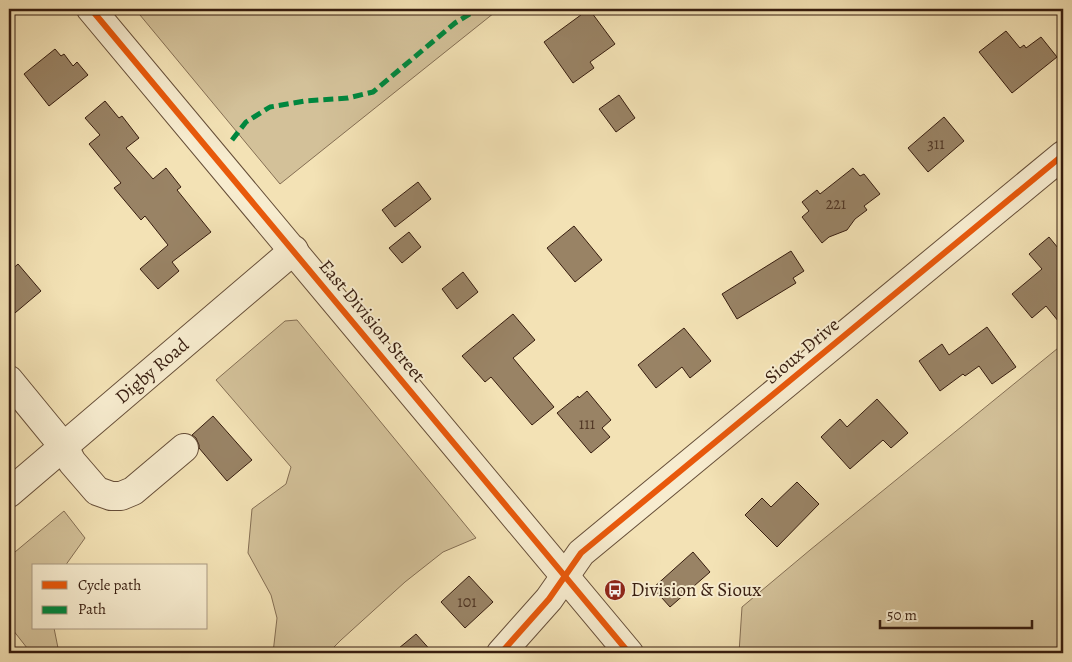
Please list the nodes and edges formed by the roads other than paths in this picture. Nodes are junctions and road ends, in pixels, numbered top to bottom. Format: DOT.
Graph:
graph roads {
  1 [pos="91,9"];
  2 [pos="1063,155"];
  3 [pos="294,250"];
  4 [pos="9,380"];
  5 [pos="64,446"];
  6 [pos="184,448"];
  7 [pos="9,493"];
  8 [pos="565,575"];
  9 [pos="501,653"];
  10 [pos="629,653"];
  1 -- 3 [label="street, East Division Street"];
  2 -- 8 [label="street, Sioux Drive"];
  3 -- 5 [label="street, Digby Road"];
  3 -- 8 [label="street, East Division Street"];
  4 -- 5 [label="street"];
  5 -- 6 [label="street"];
  5 -- 7 [label="street, Digby Road"];
  8 -- 9 [label="street, Sioux Drive"];
  8 -- 10 [label="street, East Division Street"];
}
